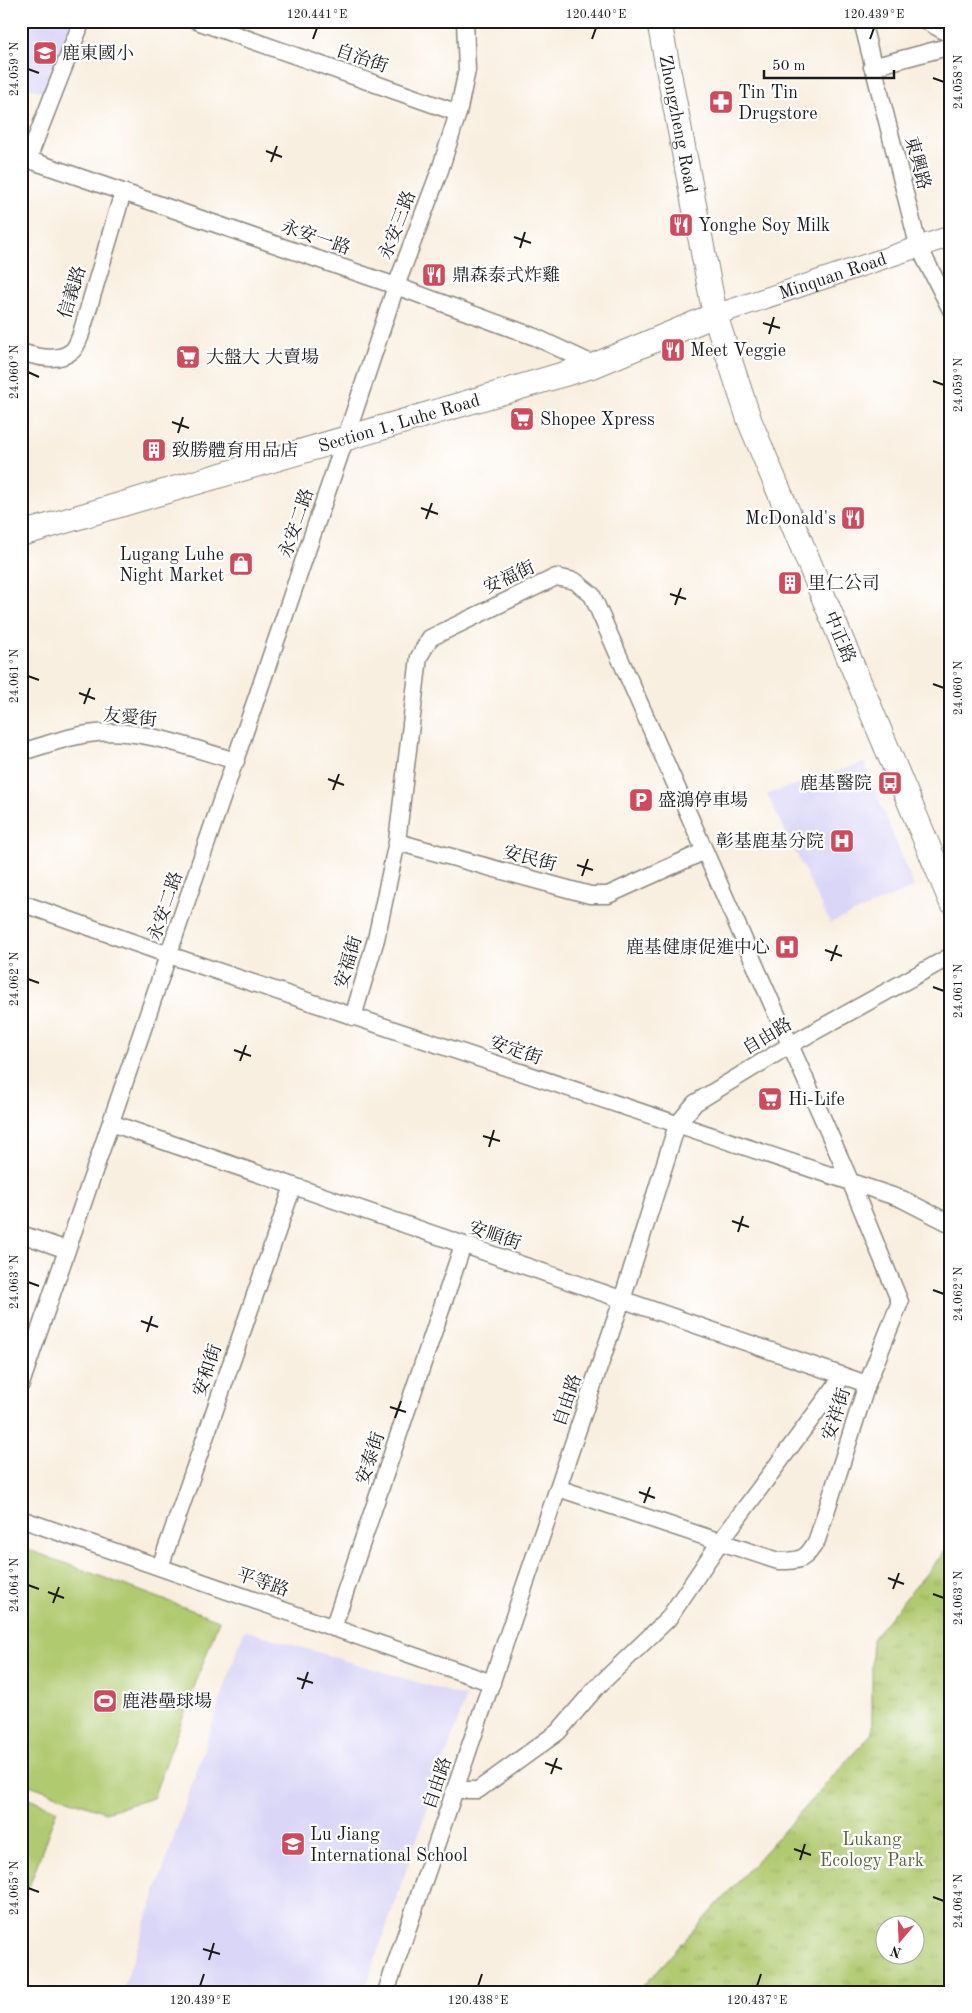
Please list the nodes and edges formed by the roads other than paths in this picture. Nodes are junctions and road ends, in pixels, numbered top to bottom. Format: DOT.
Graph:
graph roads {
  1 [pos="82,21"];
  2 [pos="197,21"];
  3 [pos="465,21"];
  4 [pos="659,21"];
  5 [pos="862,21"];
  6 [pos="926,21"];
  7 [pos="951,35"];
  8 [pos="951,46"];
  9 [pos="872,67"];
  10 [pos="458,113"];
  11 [pos="25,158"];
  12 [pos="123,192"];
  13 [pos="951,236"];
  14 [pos="918,245"];
  15 [pos="396,286"];
  16 [pos="951,310"];
  17 [pos="715,315"];
  18 [pos="21,352"];
  19 [pos="595,365"];
  20 [pos="346,440"];
  21 [pos="21,534"];
  22 [pos="21,752"];
  23 [pos="236,761"];
  24 [pos="397,842"];
  25 [pos="705,851"];
  26 [pos="951,901"];
  27 [pos="21,903"];
  28 [pos="169,955"];
  29 [pos="951,956"];
  30 [pos="353,1017"];
  31 [pos="790,1045"];
  32 [pos="111,1123"];
  33 [pos="677,1125"];
  34 [pos="851,1184"];
  35 [pos="293,1186"];
  36 [pos="951,1224"];
  37 [pos="21,1234"];
  38 [pos="463,1245"];
  39 [pos="68,1250"];
  40 [pos="622,1300"];
  41 [pos="843,1376"];
  42 [pos="21,1384"];
  43 [pos="867,1384"];
  44 [pos="558,1488"];
  45 [pos="21,1519"];
  46 [pos="720,1542"];
  47 [pos="160,1567"];
  48 [pos="333,1628"];
  49 [pos="492,1682"];
  50 [pos="456,1790"];
  51 [pos="386,1992"];
  1 -- 11 [label="street"];
  2 -- 10 [label="street, 自治街"];
  3 -- 10 [label="street, 永安三路"];
  4 -- 17 [label="main road, Zhongzheng Road"];
  5 -- 9 [label="street, 東興路"];
  6 -- 7 [label="street"];
  8 -- 9 [label="street"];
  9 -- 14 [label="street, 東興路"];
  10 -- 15 [label="street, 永安三路"];
  11 -- 12 [label="street, 永安一路"];
  12 -- 15 [label="street, 永安一路"];
  12 -- 18 [label="street, 信義路"];
  13 -- 14 [label="street, Minquan Road"];
  14 -- 16 [label="street, 東興路"];
  14 -- 17 [label="street, Minquan Road"];
  15 -- 19 [label="street, 永安一路"];
  15 -- 20 [label="street, 永安三路"];
  17 -- 19 [label="main road, Section 1, Luhe Road"];
  17 -- 26 [label="main road, 中正路"];
  19 -- 20 [label="main road, Section 1, Luhe Road"];
  20 -- 21 [label="main road, Section 1, Luhe Road"];
  20 -- 23 [label="street, 永安二路"];
  22 -- 23 [label="street, 友愛街"];
  23 -- 28 [label="street, 永安二路"];
  24 -- 25 [label="street, 安民街"];
  24 -- 25 [label="street, 安福街"];
  24 -- 30 [label="street, 安福街"];
  25 -- 31 [label="street, 安福街"];
  27 -- 28 [label="street, 安定街"];
  28 -- 30 [label="street, 安定街"];
  28 -- 32 [label="street, 永安二路"];
  29 -- 31 [label="street, 自由路"];
  30 -- 33 [label="street, 安定街"];
  31 -- 33 [label="street, 自由路"];
  31 -- 34 [label="street, 安祥街"];
  32 -- 35 [label="street, 安順街"];
  32 -- 39 [label="street, 永安二路"];
  33 -- 34 [label="street, 安定街"];
  33 -- 40 [label="street, 自由路"];
  34 -- 36 [label="street, 安定街"];
  34 -- 43 [label="street, 安祥街"];
  35 -- 38 [label="street, 安順街"];
  35 -- 47 [label="street, 安和街"];
  37 -- 39 [label="street"];
  38 -- 40 [label="street, 安順街"];
  38 -- 48 [label="street, 安泰街"];
  39 -- 42 [label="street, 永安二路"];
  40 -- 41 [label="street, 安順街"];
  40 -- 44 [label="street, 自由路"];
  41 -- 43 [label="street, 安順街"];
  41 -- 46 [label="street"];
  43 -- 46 [label="street, 安祥街"];
  44 -- 46 [label="street, 安祥街"];
  44 -- 49 [label="street, 自由路"];
  45 -- 47 [label="street, 平等路"];
  46 -- 50 [label="street"];
  47 -- 48 [label="street, 平等路"];
  48 -- 49 [label="street, 平等路"];
  49 -- 50 [label="street, 自由路"];
  50 -- 51 [label="street, 自由路"];
}
